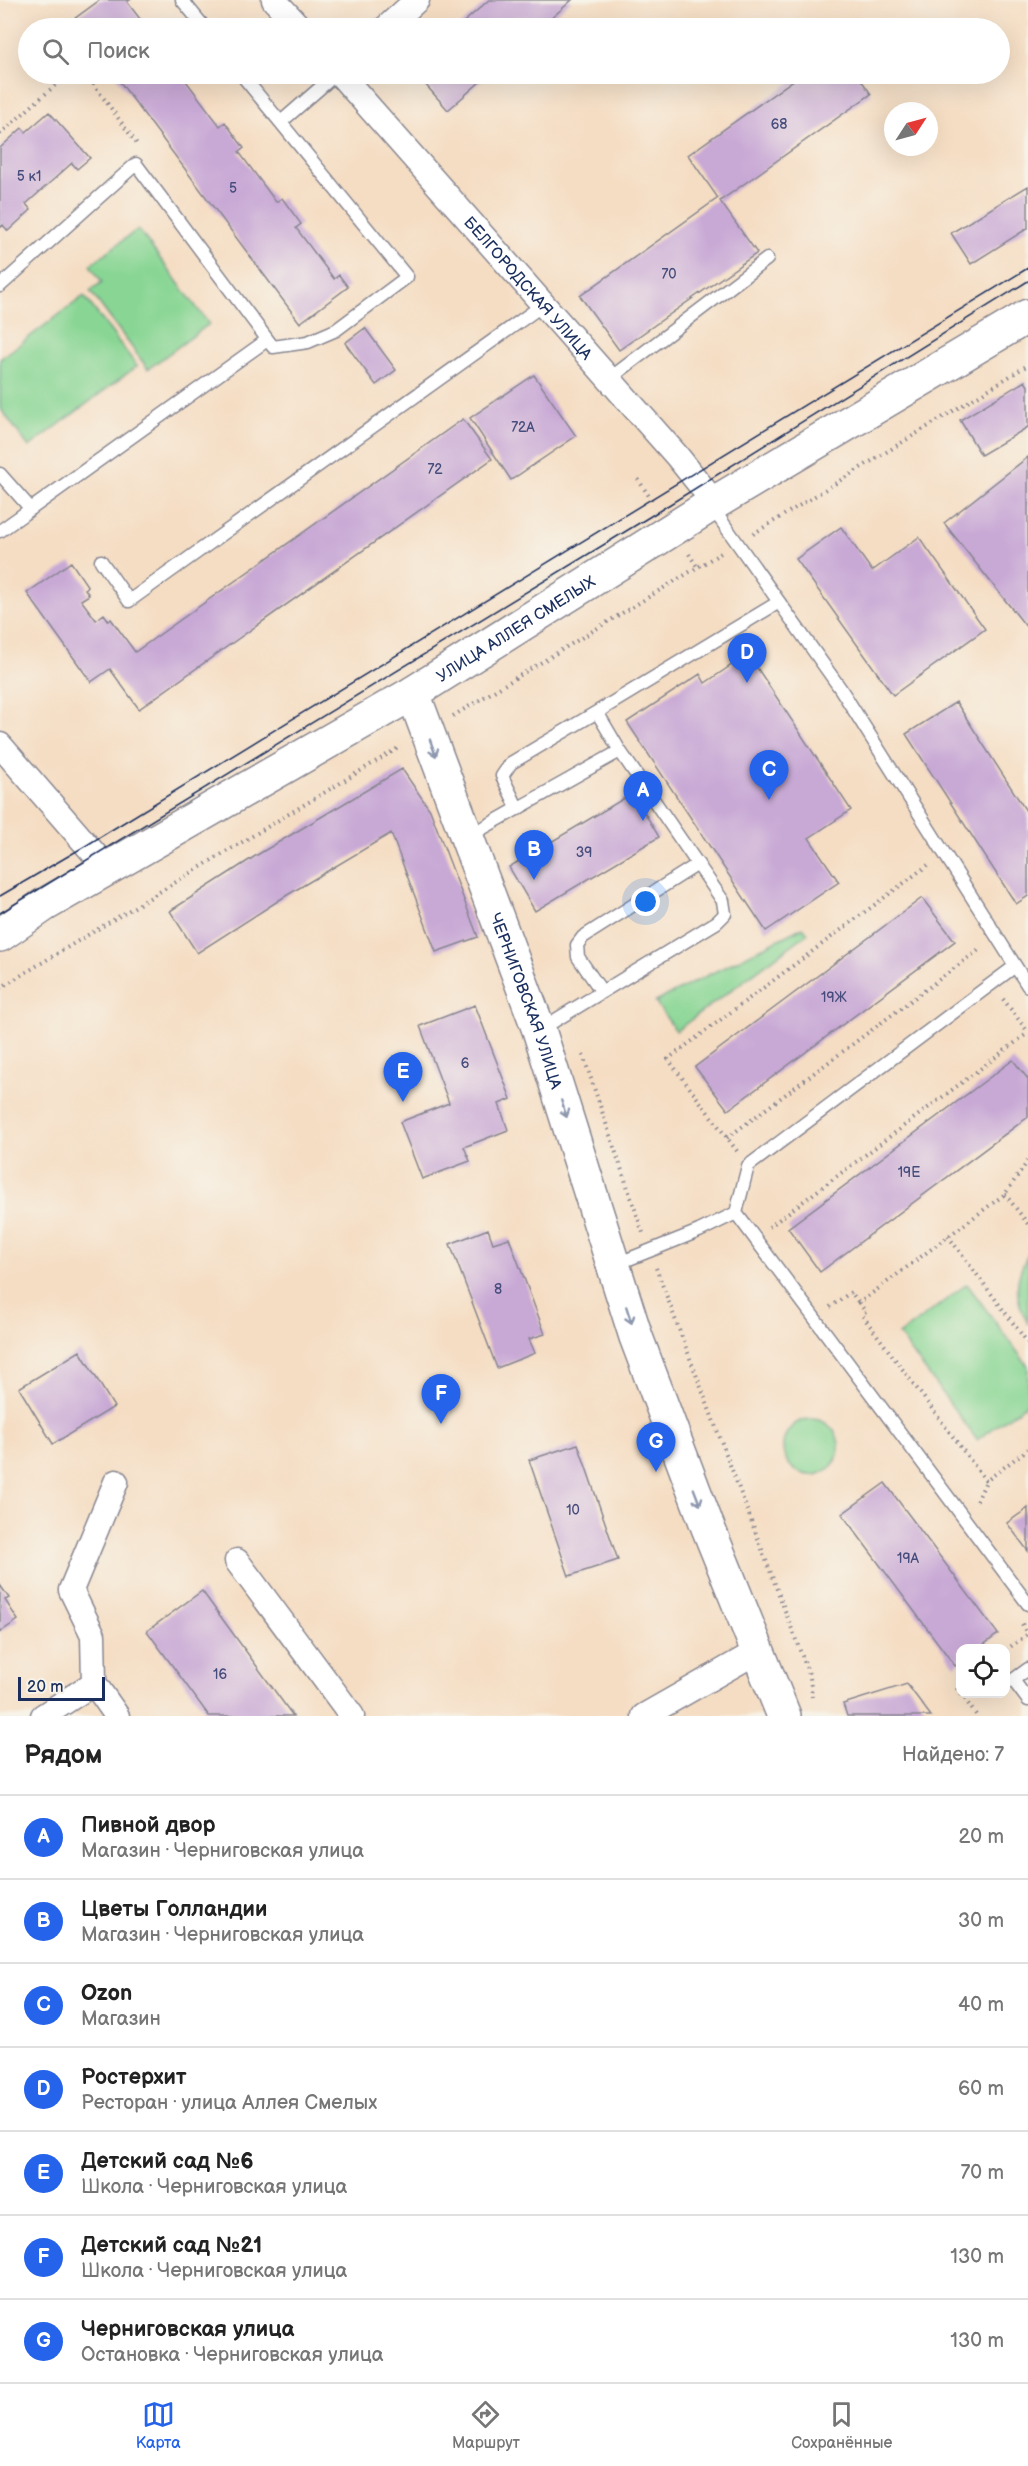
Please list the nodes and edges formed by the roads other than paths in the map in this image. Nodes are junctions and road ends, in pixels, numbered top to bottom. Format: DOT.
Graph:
graph roads {
  1 [pos="182,0"];
  2 [pos="274,0"];
  3 [pos="417,0"];
  4 [pos="197,18"];
  5 [pos="291,18"];
  6 [pos="397,18"];
  7 [pos="249,84"];
  8 [pos="326,84"];
  9 [pos="347,84"];
  10 [pos="281,122"];
  11 [pos="767,259"];
  12 [pos="0,286"];
  13 [pos="544,304"];
  14 [pos="1028,315"];
  15 [pos="267,340"];
  16 [pos="609,379"];
  17 [pos="0,474"];
  18 [pos="711,505"];
  19 [pos="31,509"];
  20 [pos="0,531"];
  21 [pos="101,561"];
  22 [pos="779,602"];
  23 [pos="412,693"];
  24 [pos="597,712"];
  25 [pos="0,745"];
  26 [pos="620,751"];
  27 [pos="518,809"];
  28 [pos="465,838"];
  29 [pos="698,864"];
  30 [pos="106,871"];
  31 [pos="0,935"];
  32 [pos="1014,967"];
  33 [pos="1028,986"];
  34 [pos="602,992"];
  35 [pos="539,1030"];
  36 [pos="736,1213"];
  37 [pos="613,1265"];
  38 [pos="116,1482"];
  39 [pos="237,1561"];
  40 [pos="1028,1604"];
  41 [pos="758,1651"];
  42 [pos="1028,1669"];
  43 [pos="94,1683"];
  44 [pos="1028,1700"];
  45 [pos="682,1706"];
  46 [pos="798,1712"];
  47 [pos="43,1716"];
  48 [pos="117,1716"];
  49 [pos="352,1716"];
  50 [pos="644,1716"];
  1 -- 4 [label="lane"];
  2 -- 5 [label="street"];
  3 -- 6 [label="street"];
  7 -- 10 [label="lane"];
  8 -- 10 [label="lane"];
  9 -- 13 [label="street, БЕЛГОРОДСКАЯ УЛИЦА"];
  10 -- 15 [label="lane"];
  11 -- 16 [label="lane"];
  12 -- 15 [label="lane"];
  13 -- 16 [label="street, БЕЛГОРОДСКАЯ УЛИЦА"];
  13 -- 21 [label="lane"];
  14 -- 18 [label="main road, УЛИЦА АЛЛЕЯ СМЕЛЫХ"];
  15 -- 19 [label="lane"];
  16 -- 18 [label="street, БЕЛГОРОДСКАЯ УЛИЦА"];
  17 -- 19 [label="lane"];
  18 -- 22 [label="lane"];
  18 -- 23 [label="main road, УЛИЦА АЛЛЕЯ СМЕЛЫХ"];
  19 -- 20 [label="lane"];
  22 -- 24 [label="lane"];
  22 -- 32 [label="lane"];
  23 -- 28 [label="main road, ЧЕРНИГОВСКАЯ УЛИЦА, one-way"];
  23 -- 30 [label="main road, УЛИЦА АЛЛЕЯ СМЕЛЫХ"];
  24 -- 26 [label="lane"];
  24 -- 27 [label="lane"];
  25 -- 30 [label="street"];
  26 -- 27 [label="lane"];
  26 -- 29 [label="lane"];
  27 -- 28 [label="lane"];
  28 -- 35 [label="main road, ЧЕРНИГОВСКАЯ УЛИЦА"];
  29 -- 34 [label="lane"];
  29 -- 34 [label="lane"];
  30 -- 31 [label="main road, УЛИЦА АЛЛЕЯ СМЕЛЫХ"];
  32 -- 33 [label="lane"];
  32 -- 36 [label="lane"];
  34 -- 35 [label="lane"];
  35 -- 37 [label="main road, ЧЕРНИГОВСКАЯ УЛИЦА, one-way"];
  36 -- 37 [label="lane"];
  36 -- 40 [label="lane"];
  37 -- 41 [label="main road, ЧЕРНИГОВСКАЯ УЛИЦА, one-way"];
  38 -- 43 [label="street"];
  39 -- 49 [label="street"];
  41 -- 45 [label="street"];
  41 -- 46 [label="main road, ЧЕРНИГОВСКАЯ УЛИЦА"];
  42 -- 44 [label="lane"];
  43 -- 47 [label="street"];
  43 -- 48 [label="street"];
  45 -- 50 [label="street"];
}
